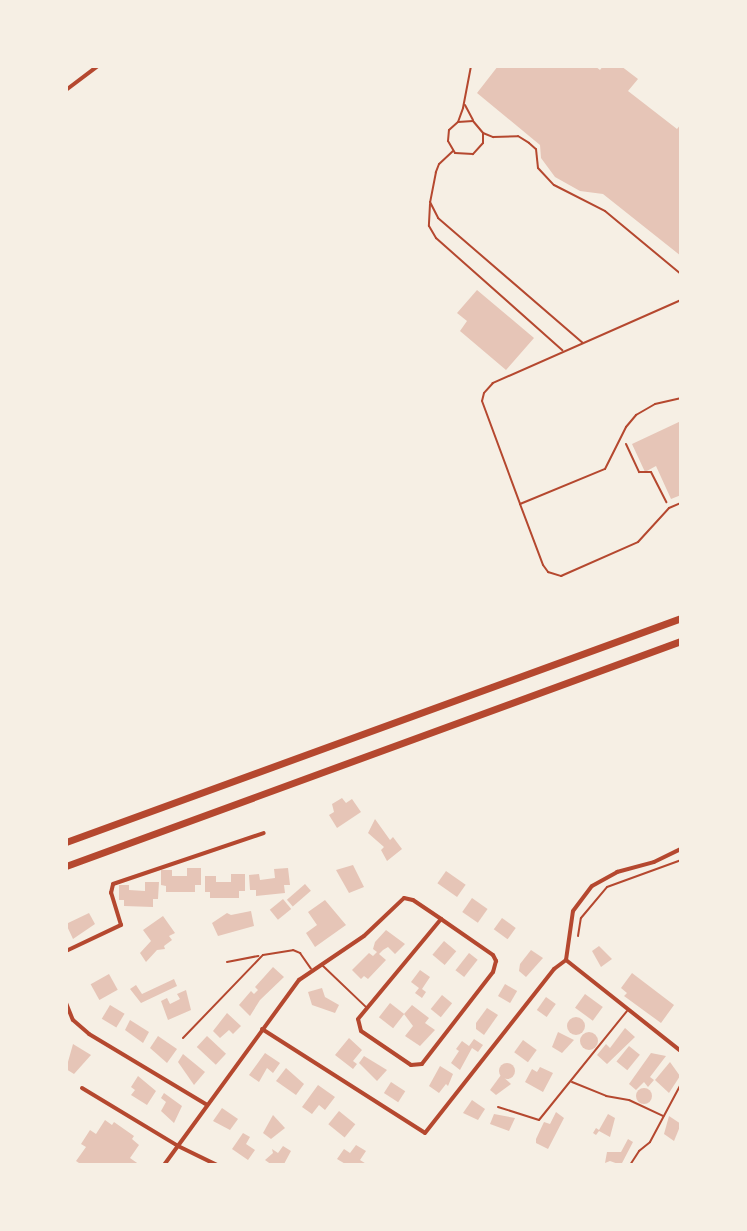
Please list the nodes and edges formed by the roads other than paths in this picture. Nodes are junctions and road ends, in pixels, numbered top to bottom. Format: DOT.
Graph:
graph roads {
  1 [pos="98,66"];
  2 [pos="471,66"];
  3 [pos="66,90"];
  4 [pos="465,100"];
  5 [pos="458,122"];
  6 [pos="477,124"];
  7 [pos="483,133"];
  8 [pos="453,151"];
  9 [pos="430,202"];
  10 [pos="681,274"];
  11 [pos="681,300"];
  12 [pos="584,343"];
  13 [pos="564,352"];
  14 [pos="681,398"];
  15 [pos="681,503"];
  16 [pos="520,504"];
  17 [pos="681,618"];
  18 [pos="681,642"];
  19 [pos="264,833"];
  20 [pos="66,842"];
  21 [pos="681,849"];
  22 [pos="66,866"];
  23 [pos="441,919"];
  24 [pos="66,951"];
  25 [pos="263,955"];
  26 [pos="566,960"];
  27 [pos="227,962"];
  28 [pos="321,964"];
  29 [pos="312,970"];
  30 [pos="66,1003"];
  31 [pos="366,1007"];
  32 [pos="627,1011"];
  33 [pos="73,1020"];
  34 [pos="67,1025"];
  35 [pos="262,1029"];
  36 [pos="183,1038"];
  37 [pos="681,1051"];
  38 [pos="571,1082"];
  39 [pos="681,1084"];
  40 [pos="82,1088"];
  41 [pos="207,1105"];
  42 [pos="498,1107"];
  43 [pos="663,1116"];
  44 [pos="178,1146"];
  45 [pos="164,1165"];
  46 [pos="217,1165"];
  47 [pos="630,1165"];
  1 -- 3 [label="street"];
  2 -- 4 [label="lane"];
  4 -- 5 [label="lane"];
  4 -- 6 [label="lane"];
  5 -- 6 [label="lane"];
  5 -- 8 [label="lane"];
  6 -- 7 [label="lane"];
  7 -- 8 [label="lane"];
  7 -- 10 [label="lane"];
  8 -- 9 [label="lane"];
  9 -- 12 [label="lane"];
  9 -- 13 [label="lane"];
  11 -- 12 [label="lane"];
  12 -- 13 [label="lane"];
  13 -- 16 [label="lane"];
  14 -- 16 [label="lane"];
  15 -- 16 [label="lane"];
  17 -- 20 [label="highway"];
  18 -- 22 [label="highway"];
  19 -- 24 [label="street"];
  21 -- 26 [label="street"];
  23 -- 28 [label="street"];
  23 -- 31 [label="street"];
  23 -- 31 [label="street"];
  25 -- 27 [label="lane"];
  25 -- 29 [label="lane"];
  25 -- 36 [label="lane"];
  26 -- 32 [label="street"];
  26 -- 35 [label="street"];
  28 -- 29 [label="street"];
  28 -- 31 [label="lane"];
  29 -- 35 [label="street"];
  30 -- 33 [label="street"];
  32 -- 37 [label="street"];
  32 -- 38 [label="lane"];
  33 -- 34 [label="street"];
  33 -- 41 [label="street"];
  35 -- 41 [label="street"];
  38 -- 42 [label="lane"];
  38 -- 43 [label="lane"];
  39 -- 43 [label="lane"];
  40 -- 44 [label="street"];
  41 -- 44 [label="street"];
  43 -- 47 [label="lane"];
  44 -- 45 [label="street"];
  44 -- 46 [label="street"];
}
